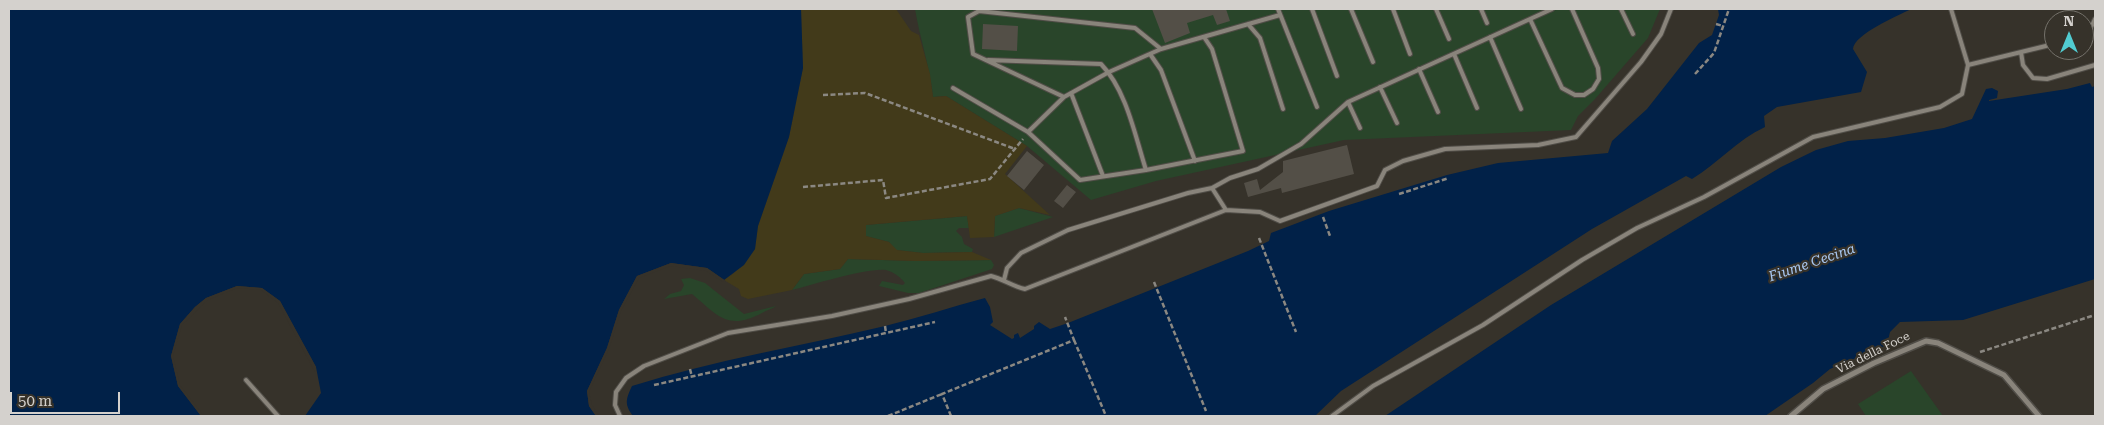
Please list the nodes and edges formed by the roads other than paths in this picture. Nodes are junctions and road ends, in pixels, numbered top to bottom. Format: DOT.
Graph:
graph roads {
  1 [pos="1278,9"];
  2 [pos="1312,9"];
  3 [pos="1351,9"];
  4 [pos="1393,9"];
  5 [pos="1436,9"];
  6 [pos="1481,9"];
  7 [pos="1552,9"];
  8 [pos="1572,9"];
  9 [pos="1621,9"];
  10 [pos="1671,9"];
  11 [pos="1951,9"];
  12 [pos="1280,15"];
  13 [pos="1530,19"];
  14 [pos="1487,23"];
  15 [pos="1248,24"];
  16 [pos="1633,34"];
  17 [pos="1204,37"];
  18 [pos="1490,37"];
  19 [pos="1449,39"];
  20 [pos="2044,46"];
  21 [pos="1161,49"];
  22 [pos="2021,52"];
  23 [pos="1150,54"];
  24 [pos="1410,54"];
  25 [pos="1454,54"];
  26 [pos="986,60"];
  27 [pos="1373,62"];
  28 [pos="1968,65"];
  29 [pos="2095,65"];
  30 [pos="1419,69"];
  31 [pos="1109,72"];
  32 [pos="1337,76"];
  33 [pos="1380,87"];
  34 [pos="953,88"];
  35 [pos="1071,93"];
  36 [pos="1064,97"];
  37 [pos="1348,102"];
  38 [pos="1317,107"];
  39 [pos="1477,108"];
  40 [pos="1283,109"];
  41 [pos="1521,109"];
  42 [pos="1438,112"];
  43 [pos="1397,123"];
  44 [pos="1360,128"];
  45 [pos="1028,132"];
  46 [pos="1195,161"];
  47 [pos="1146,170"];
  48 [pos="1103,176"];
  49 [pos="1212,188"];
  50 [pos="1226,210"];
  51 [pos="1004,280"];
  52 [pos="246,380"];
  53 [pos="278,416"];
  54 [pos="620,416"];
  55 [pos="1332,416"];
  56 [pos="1791,416"];
  57 [pos="2039,416"];
  1 -- 12 [label="lane"];
  2 -- 32 [label="lane"];
  3 -- 27 [label="lane"];
  4 -- 24 [label="lane"];
  5 -- 19 [label="lane"];
  6 -- 14 [label="lane"];
  7 -- 13 [label="lane"];
  8 -- 13 [label="lane"];
  9 -- 16 [label="lane"];
  10 -- 50 [label="lane"];
  11 -- 28 [label="lane"];
  12 -- 15 [label="lane"];
  12 -- 38 [label="lane"];
  13 -- 18 [label="lane"];
  15 -- 17 [label="lane"];
  15 -- 40 [label="lane"];
  17 -- 21 [label="lane"];
  17 -- 46 [label="lane"];
  18 -- 25 [label="lane"];
  18 -- 41 [label="lane"];
  20 -- 22 [label="lane"];
  21 -- 23 [label="lane"];
  21 -- 26 [label="lane"];
  22 -- 28 [label="lane"];
  22 -- 29 [label="lane"];
  23 -- 31 [label="lane"];
  23 -- 46 [label="lane"];
  25 -- 30 [label="lane"];
  25 -- 39 [label="lane"];
  26 -- 31 [label="lane"];
  26 -- 36 [label="lane"];
  28 -- 55 [label="lane"];
  30 -- 33 [label="lane"];
  30 -- 42 [label="lane"];
  31 -- 35 [label="lane"];
  31 -- 47 [label="lane"];
  33 -- 37 [label="lane"];
  33 -- 43 [label="lane"];
  34 -- 45 [label="lane"];
  35 -- 36 [label="lane"];
  35 -- 48 [label="lane"];
  36 -- 45 [label="lane"];
  37 -- 44 [label="lane"];
  37 -- 49 [label="lane"];
  45 -- 48 [label="lane"];
  46 -- 47 [label="lane"];
  47 -- 48 [label="lane"];
  49 -- 50 [label="lane"];
  49 -- 51 [label="lane"];
  50 -- 51 [label="lane"];
  51 -- 54 [label="lane"];
  52 -- 53 [label="lane"];
  56 -- 57 [label="street, Via della Foce"];
}
